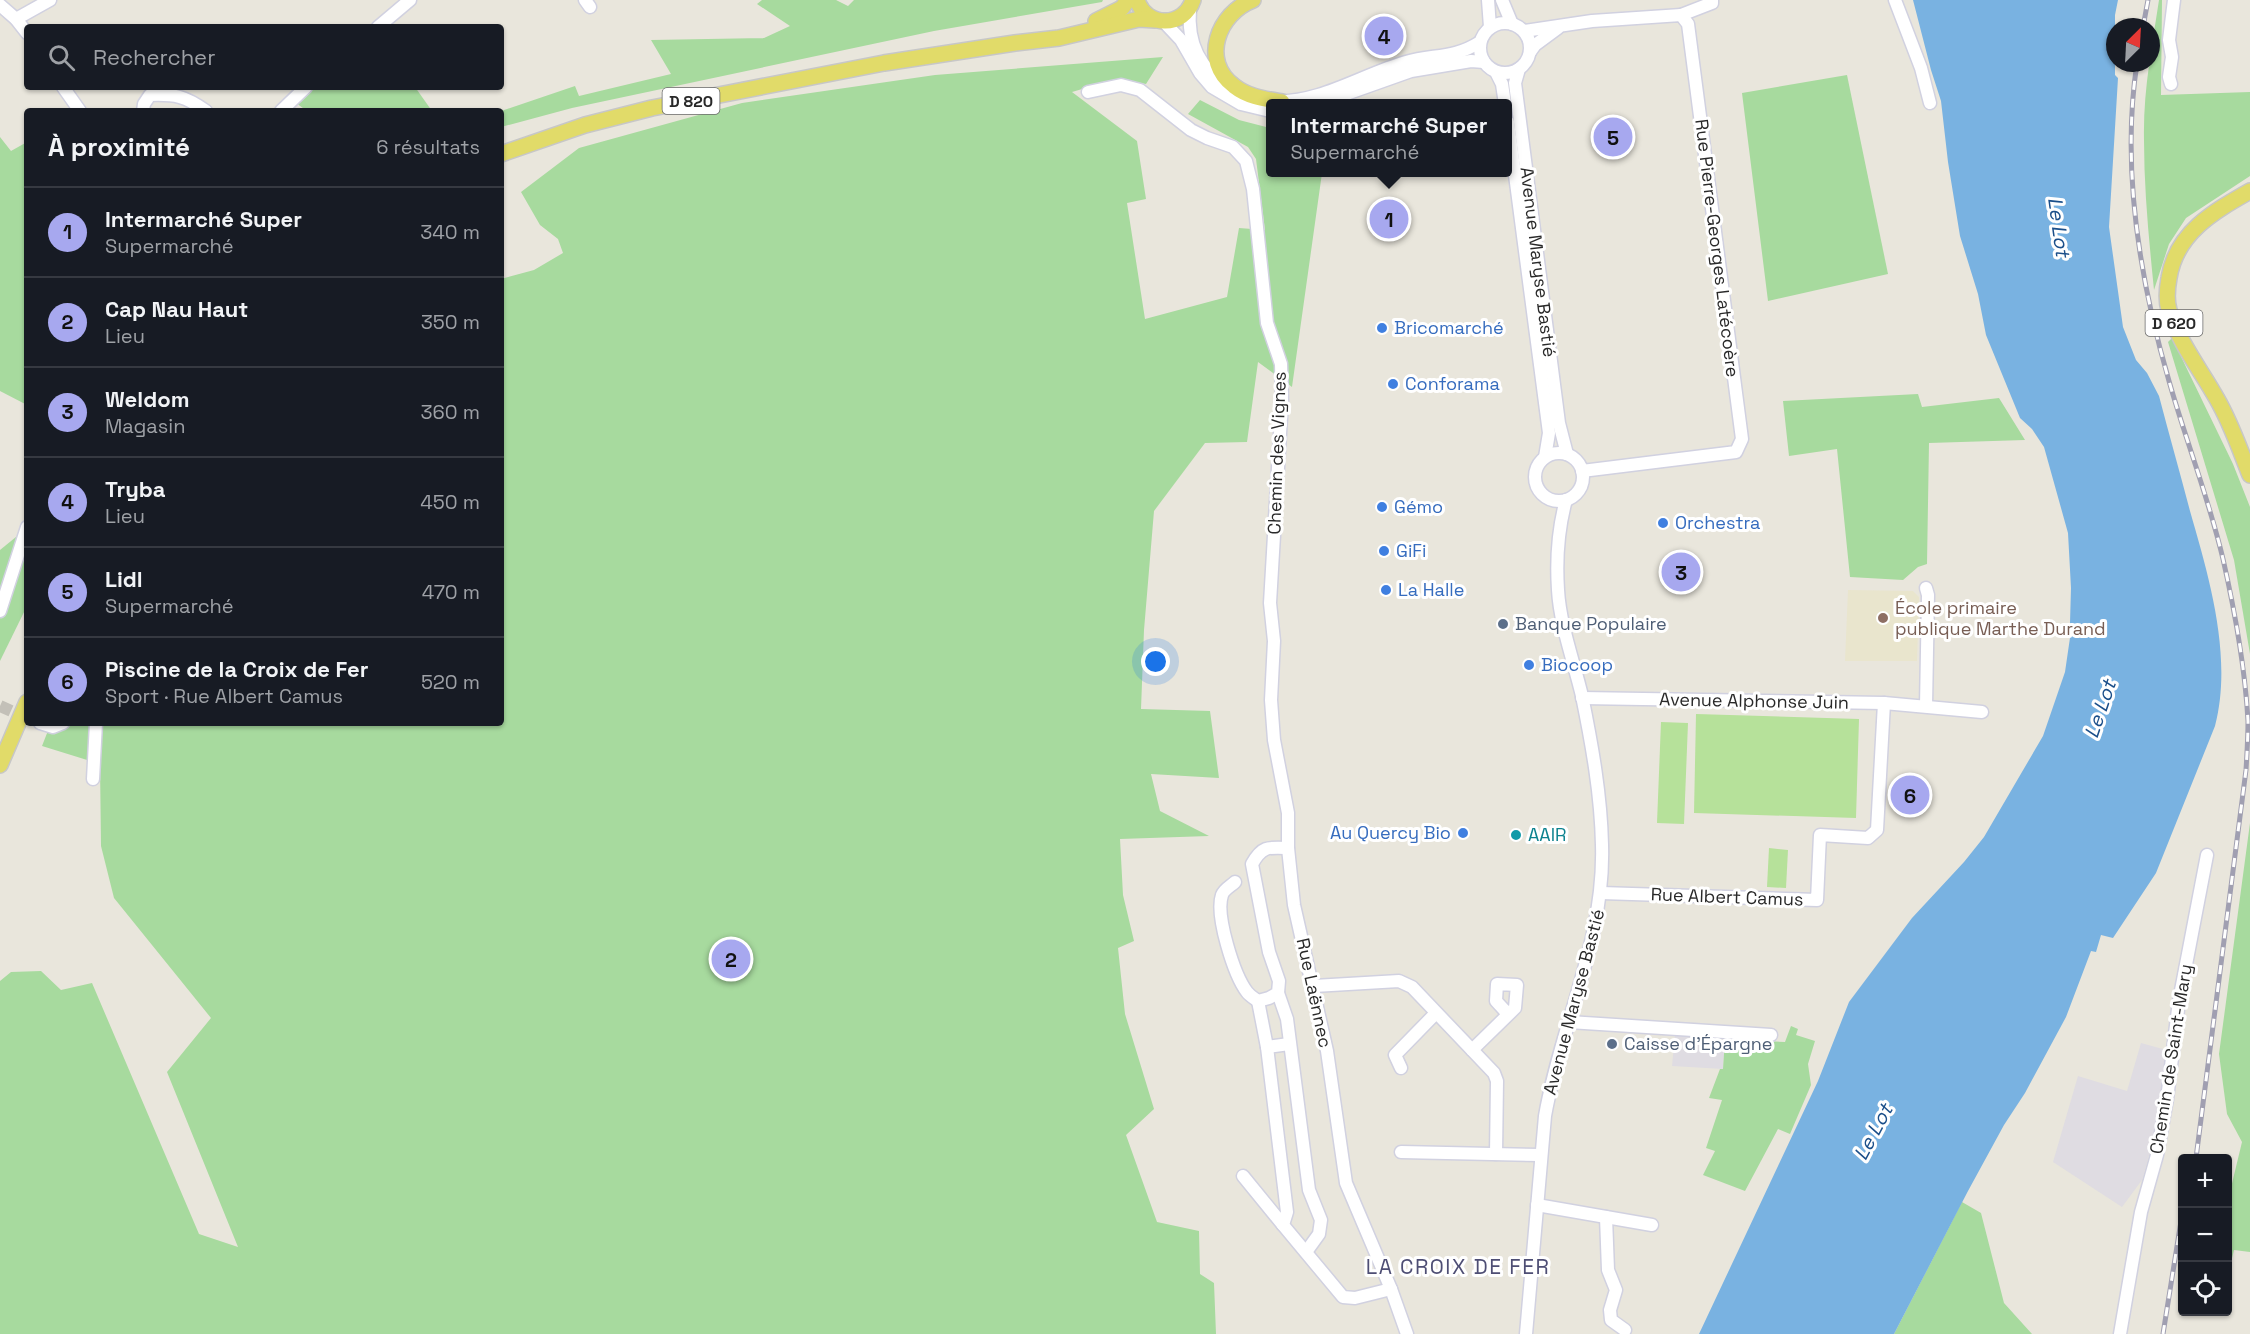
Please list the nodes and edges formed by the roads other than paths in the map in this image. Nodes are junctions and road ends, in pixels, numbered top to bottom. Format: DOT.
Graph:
graph roads {
  1 [pos="50,0"];
  2 [pos="410,0"];
  3 [pos="1128,0"];
  4 [pos="1137,0"];
  5 [pos="1253,0"];
  6 [pos="1488,0"];
  7 [pos="1502,0"];
  8 [pos="1712,0"];
  9 [pos="1895,0"];
  10 [pos="2174,0"];
  11 [pos="1195,3"];
  12 [pos="0,5"];
  13 [pos="1681,15"];
  14 [pos="16,19"];
  15 [pos="1160,21"];
  16 [pos="382,24"];
  17 [pos="1512,24"];
  18 [pos="1490,27"];
  19 [pos="1558,27"];
  20 [pos="24,29"];
  21 [pos="1524,31"];
  22 [pos="1480,42"];
  23 [pos="1530,52"];
  24 [pos="1484,62"];
  25 [pos="884,63"];
  26 [pos="1519,69"];
  27 [pos="1496,72"];
  28 [pos="2171,84"];
  29 [pos="65,90"];
  30 [pos="303,90"];
  31 [pos="1088,92"];
  32 [pos="1301,99"];
  33 [pos="1332,99"];
  34 [pos="1504,99"];
  35 [pos="1266,102"];
  36 [pos="1266,102"];
  37 [pos="1930,103"];
  38 [pos="1266,105"];
  39 [pos="78,108"];
  40 [pos="143,108"];
  41 [pos="202,108"];
  42 [pos="284,108"];
  43 [pos="1512,152"];
  44 [pos="504,153"];
  45 [pos="2250,191"];
  46 [pos="1567,454"];
  47 [pos="1545,457"];
  48 [pos="1582,471"];
  49 [pos="2250,475"];
  50 [pos="1551,500"];
  51 [pos="1566,500"];
  52 [pos="1559,529"];
  53 [pos="24,536"];
  54 [pos="1926,588"];
  55 [pos="0,611"];
  56 [pos="1274,641"];
  57 [pos="1582,698"];
  58 [pos="1884,704"];
  59 [pos="1926,706"];
  60 [pos="24,709"];
  61 [pos="1982,712"];
  62 [pos="96,726"];
  63 [pos="0,765"];
  64 [pos="93,779"];
  65 [pos="1288,848"];
  66 [pos="2207,855"];
  67 [pos="1235,882"];
  68 [pos="1601,893"];
  69 [pos="1314,986"];
  70 [pos="1278,993"];
  71 [pos="1258,1001"];
  72 [pos="1436,1013"];
  73 [pos="1508,1014"];
  74 [pos="1569,1022"];
  75 [pos="1771,1035"];
  76 [pos="1289,1044"];
  77 [pos="1267,1047"];
  78 [pos="1472,1050"];
  79 [pos="1401,1068"];
  80 [pos="1401,1152"];
  81 [pos="1496,1154"];
  82 [pos="1540,1155"];
  83 [pos="1243,1176"];
  84 [pos="1537,1204"];
  85 [pos="1606,1217"];
  86 [pos="1283,1225"];
  87 [pos="1652,1225"];
  88 [pos="1306,1252"];
  89 [pos="1391,1289"];
  90 [pos="1625,1330"];
  91 [pos="1407,1334"];
  92 [pos="1526,1334"];
  93 [pos="2120,1334"];
  1 -- 14 [label="street"];
  2 -- 16 [label="street"];
  3 -- 25 [label="main road, D 820"];
  4 -- 15 [label="main road"];
  5 -- 35 [label="main road"];
  6 -- 18 [label="street"];
  7 -- 17 [label="street"];
  8 -- 13 [label="street"];
  9 -- 37 [label="street"];
  10 -- 28 [label="street"];
  11 -- 15 [label="main road"];
  11 -- 36 [label="street"];
  12 -- 14 [label="street"];
  13 -- 19 [label="street"];
  13 -- 48 [label="street, Rue Pierre-Georges Latécoère"];
  14 -- 20 [label="street"];
  15 -- 25 [label="main road, D 820"];
  15 -- 38 [label="street"];
  17 -- 18 [label="street"];
  17 -- 21 [label="street"];
  18 -- 22 [label="street"];
  19 -- 21 [label="street"];
  19 -- 23 [label="street"];
  21 -- 23 [label="street"];
  22 -- 24 [label="street"];
  22 -- 32 [label="street"];
  23 -- 26 [label="street"];
  24 -- 27 [label="street"];
  24 -- 33 [label="street"];
  25 -- 44 [label="main road, D 820"];
  26 -- 27 [label="street"];
  26 -- 46 [label="street, Avenue Maryse Bastié"];
  27 -- 34 [label="street"];
  29 -- 39 [label="street"];
  30 -- 42 [label="street"];
  31 -- 56 [label="street, Chemin des Vignes"];
  40 -- 41 [label="street"];
  43 -- 47 [label="street, Avenue Maryse Bastié"];
  45 -- 49 [label="main road, D 620"];
  46 -- 47 [label="street"];
  46 -- 48 [label="street, Avenue Maryse Bastié"];
  47 -- 50 [label="street, Avenue Maryse Bastié"];
  48 -- 51 [label="street, Avenue Maryse Bastié"];
  50 -- 51 [label="street"];
  50 -- 52 [label="street, Avenue Maryse Bastié"];
  51 -- 52 [label="street, Avenue Maryse Bastié"];
  52 -- 57 [label="street, Avenue Maryse Bastié"];
  53 -- 55 [label="street"];
  54 -- 59 [label="street"];
  56 -- 65 [label="street, Rue Laënnec"];
  57 -- 58 [label="street, Avenue Alphonse Juin"];
  57 -- 68 [label="street, Avenue Maryse Bastié"];
  58 -- 59 [label="street, Avenue Alphonse Juin"];
  58 -- 68 [label="street, Rue Albert Camus"];
  59 -- 61 [label="street, Avenue Alphonse Juin"];
  60 -- 63 [label="main road"];
  62 -- 64 [label="street"];
  65 -- 69 [label="street, Rue Laënnec"];
  65 -- 70 [label="street"];
  66 -- 93 [label="street, Chemin de Saint-Mary"];
  67 -- 71 [label="street"];
  68 -- 74 [label="street, Avenue Maryse Bastié"];
  69 -- 72 [label="street"];
  69 -- 89 [label="street, Rue Laënnec"];
  70 -- 71 [label="street"];
  70 -- 76 [label="street"];
  71 -- 77 [label="street"];
  72 -- 78 [label="street"];
  72 -- 79 [label="street"];
  73 -- 78 [label="street"];
  74 -- 75 [label="street"];
  74 -- 82 [label="street, Avenue Maryse Bastié"];
  76 -- 77 [label="street"];
  76 -- 88 [label="street"];
  77 -- 86 [label="street"];
  78 -- 81 [label="street"];
  80 -- 81 [label="street"];
  81 -- 82 [label="street"];
  82 -- 84 [label="street, Avenue Maryse Bastié"];
  83 -- 86 [label="street"];
  84 -- 85 [label="street"];
  84 -- 92 [label="street, Avenue Maryse Bastié"];
  85 -- 87 [label="street"];
  85 -- 90 [label="street"];
  86 -- 88 [label="street"];
  88 -- 89 [label="street"];
  89 -- 91 [label="street, Rue Laënnec"];
}
